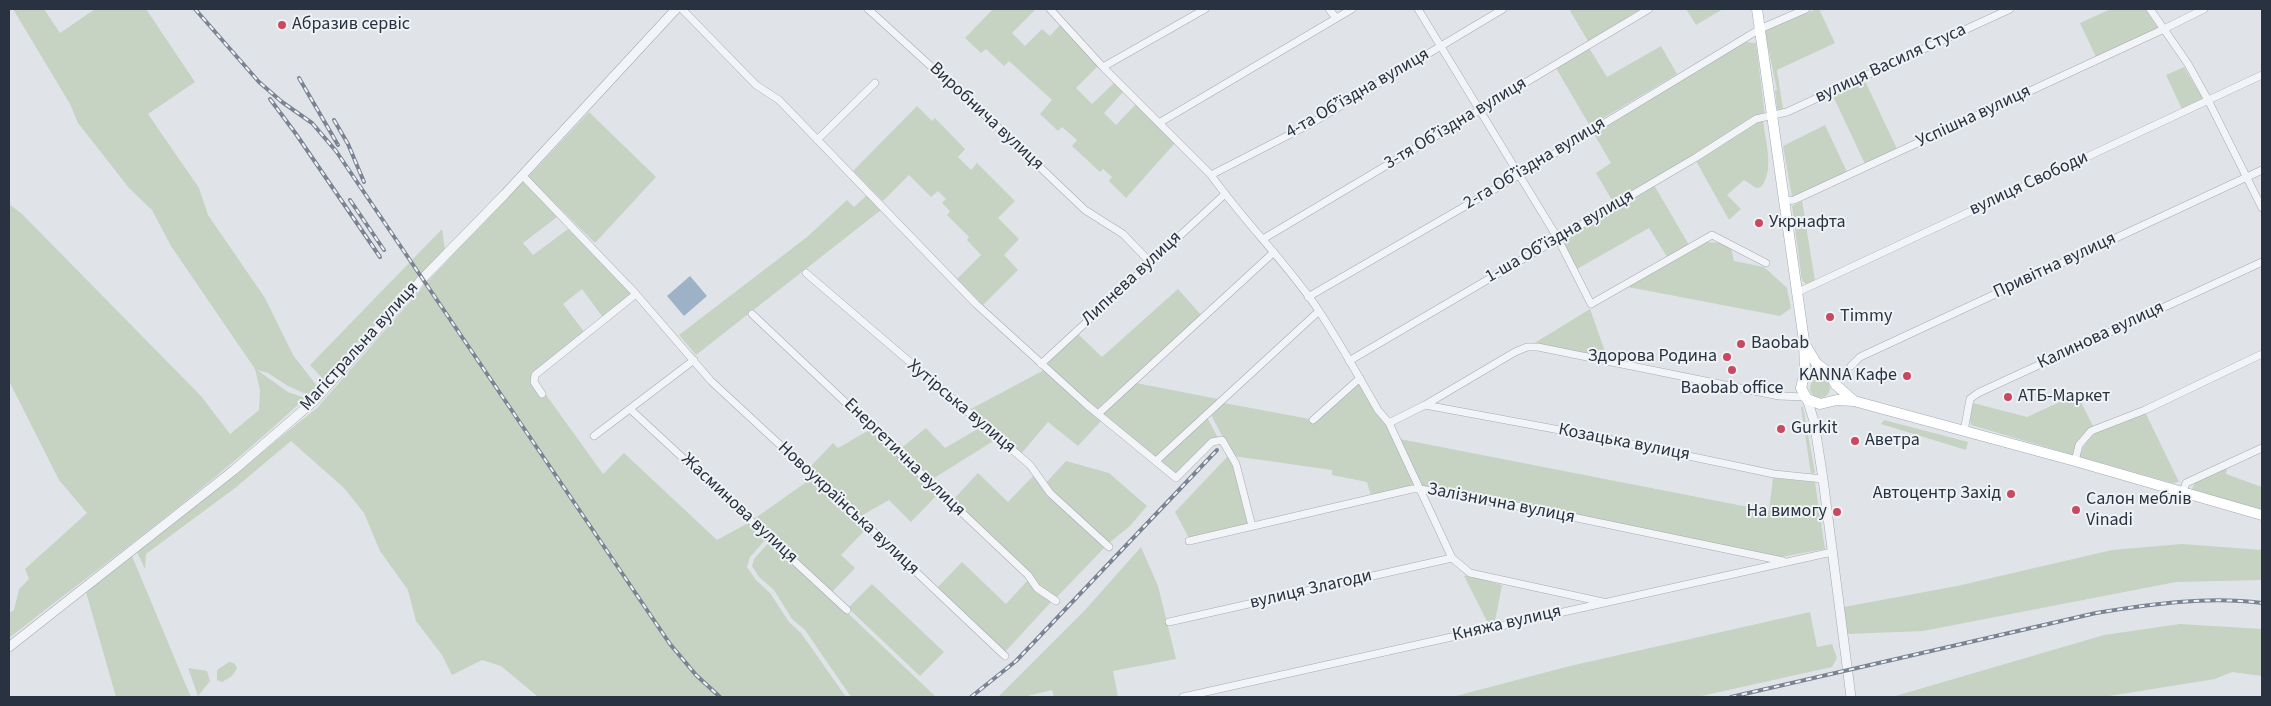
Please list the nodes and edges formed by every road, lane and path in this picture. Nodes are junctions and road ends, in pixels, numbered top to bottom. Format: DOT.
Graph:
graph roads {
  1 [pos="676,9"];
  2 [pos="682,9"];
  3 [pos="868,9"];
  4 [pos="1050,9"];
  5 [pos="1205,9"];
  6 [pos="1329,9"];
  7 [pos="1352,9"];
  8 [pos="1418,9"];
  9 [pos="1503,9"];
  10 [pos="1649,9"];
  11 [pos="1757,9"];
  12 [pos="1806,9"];
  13 [pos="2010,9"];
  14 [pos="2150,9"];
  15 [pos="2204,9"];
  16 [pos="1336,18"];
  17 [pos="1760,29"];
  18 [pos="2164,29"];
  19 [pos="1440,46"];
  20 [pos="1103,67"];
  21 [pos="2262,75"];
  22 [pos="875,83"];
  23 [pos="2208,100"];
  24 [pos="1481,110"];
  25 [pos="1771,116"];
  26 [pos="1159,123"];
  27 [pos="817,140"];
  28 [pos="2262,170"];
  29 [pos="522,175"];
  30 [pos="1211,175"];
  31 [pos="1518,175"];
  32 [pos="2246,177"];
  33 [pos="1225,194"];
  34 [pos="1783,201"];
  35 [pos="2262,208"];
  36 [pos="1557,237"];
  37 [pos="1263,239"];
  38 [pos="1274,252"];
  39 [pos="1150,262"];
  40 [pos="2262,262"];
  41 [pos="1766,263"];
  42 [pos="806,273"];
  43 [pos="1796,293"];
  44 [pos="636,294"];
  45 [pos="1308,297"];
  46 [pos="1319,311"];
  47 [pos="752,314"];
  48 [pos="1804,341"];
  49 [pos="2262,354"];
  50 [pos="694,360"];
  51 [pos="1349,361"];
  52 [pos="1041,364"];
  53 [pos="1851,366"];
  54 [pos="1825,371"];
  55 [pos="1360,378"];
  56 [pos="1836,385"];
  57 [pos="1804,391"];
  58 [pos="542,394"];
  59 [pos="1854,401"];
  60 [pos="1826,402"];
  61 [pos="1425,405"];
  62 [pos="630,409"];
  63 [pos="1098,414"];
  64 [pos="1313,420"];
  65 [pos="1814,421"];
  66 [pos="1389,423"];
  67 [pos="1964,431"];
  68 [pos="594,436"];
  69 [pos="2262,448"];
  70 [pos="1156,461"];
  71 [pos="2076,461"];
  72 [pos="1823,479"];
  73 [pos="1420,489"];
  74 [pos="2183,492"];
  75 [pos="2262,515"];
  76 [pos="1252,526"];
  77 [pos="1189,541"];
  78 [pos="1109,546"];
  79 [pos="1832,552"];
  80 [pos="1452,558"];
  81 [pos="1786,562"];
  82 [pos="1056,601"];
  83 [pos="1602,602"];
  84 [pos="847,610"];
  85 [pos="1169,622"];
  86 [pos="9,647"];
  87 [pos="1004,656"];
  88 [pos="1183,697"];
  89 [pos="1852,697"];
  1 -- 29 [label="street, Магістральна вулиця"];
  2 -- 27 [label="street"];
  3 -- 39 [label="street, Виробнича вулиця"];
  4 -- 20 [label="street"];
  5 -- 20 [label="street"];
  6 -- 16 [label="street"];
  7 -- 16 [label="street"];
  8 -- 19 [label="street"];
  9 -- 19 [label="street, 4-та Обʼїздна вулиця"];
  10 -- 24 [label="street, 3-тя Обʼїздна вулиця"];
  11 -- 17 [label="main road"];
  12 -- 17 [label="street, 2-га Обʼїздна вулиця"];
  13 -- 25 [label="street, вулиця Василя Стуса"];
  14 -- 18 [label="street"];
  15 -- 18 [label="street, Успішна вулиця"];
  16 -- 26 [label="street"];
  17 -- 25 [label="main road"];
  17 -- 31 [label="street, 2-га Обʼїздна вулиця"];
  18 -- 23 [label="street"];
  18 -- 34 [label="street, Успішна вулиця"];
  19 -- 24 [label="street"];
  19 -- 30 [label="street, 4-та Обʼїздна вулиця"];
  20 -- 26 [label="street"];
  21 -- 23 [label="street, вулиця Свободи"];
  22 -- 27 [label="street"];
  23 -- 32 [label="street"];
  23 -- 43 [label="street, вулиця Свободи"];
  24 -- 31 [label="street"];
  24 -- 37 [label="street, 3-тя Обʼїздна вулиця"];
  25 -- 34 [label="main road"];
  25 -- 36 [label="street, 1-ша Обʼїздна вулиця"];
  26 -- 30 [label="street"];
  27 -- 52 [label="street"];
  28 -- 32 [label="street, Привітна вулиця"];
  29 -- 44 [label="street, Новоукраїнська вулиця"];
  29 -- 86 [label="street, Магістральна вулиця"];
  30 -- 33 [label="street"];
  31 -- 36 [label="street"];
  31 -- 45 [label="street, 2-га Обʼїздна вулиця"];
  32 -- 35 [label="street"];
  32 -- 53 [label="street, Привітна вулиця"];
  33 -- 37 [label="street"];
  33 -- 39 [label="street, Липнева вулиця"];
  34 -- 43 [label="main road"];
  36 -- 41 [label="street"];
  36 -- 51 [label="street, 1-ша Обʼїздна вулиця"];
  37 -- 38 [label="street"];
  38 -- 45 [label="street"];
  38 -- 63 [label="street"];
  39 -- 52 [label="street, Липнева вулиця"];
  40 -- 67 [label="street, Калинова вулиця"];
  42 -- 78 [label="street, Хутірська вулиця"];
  43 -- 48 [label="main road"];
  44 -- 50 [label="street, Новоукраїнська вулиця"];
  44 -- 58 [label="street"];
  45 -- 46 [label="street"];
  46 -- 51 [label="street"];
  46 -- 70 [label="street"];
  47 -- 82 [label="street, Енергетична вулиця"];
  48 -- 54 [label="main road"];
  48 -- 57 [label="main road"];
  49 -- 71 [label="street"];
  50 -- 62 [label="street"];
  50 -- 87 [label="street, Новоукраїнська вулиця"];
  51 -- 55 [label="street"];
  52 -- 63 [label="street"];
  54 -- 56 [label="main road"];
  54 -- 57 [label="main road"];
  55 -- 64 [label="street"];
  55 -- 66 [label="street"];
  56 -- 59 [label="main road"];
  56 -- 60 [label="main road"];
  57 -- 60 [label="main road"];
  57 -- 61 [label="street"];
  57 -- 65 [label="street"];
  59 -- 60 [label="main road"];
  59 -- 67 [label="main road"];
  60 -- 65 [label="street"];
  61 -- 66 [label="street"];
  61 -- 72 [label="street, Козацька вулиця"];
  62 -- 68 [label="street"];
  62 -- 84 [label="street, Жасминова вулиця"];
  63 -- 70 [label="street"];
  65 -- 72 [label="street"];
  66 -- 73 [label="street"];
  67 -- 71 [label="main road"];
  69 -- 74 [label="street"];
  70 -- 76 [label="street"];
  71 -- 74 [label="main road"];
  72 -- 79 [label="street"];
  73 -- 76 [label="street, Залізнична вулиця"];
  73 -- 80 [label="street"];
  73 -- 81 [label="street, Залізнична вулиця"];
  74 -- 75 [label="main road"];
  76 -- 77 [label="street, Залізнична вулиця"];
  79 -- 81 [label="street, Княжа вулиця"];
  79 -- 89 [label="street"];
  80 -- 83 [label="street"];
  80 -- 85 [label="street, вулиця Злагоди"];
  81 -- 83 [label="street, Княжа вулиця"];
  83 -- 88 [label="street, Княжа вулиця"];
}
